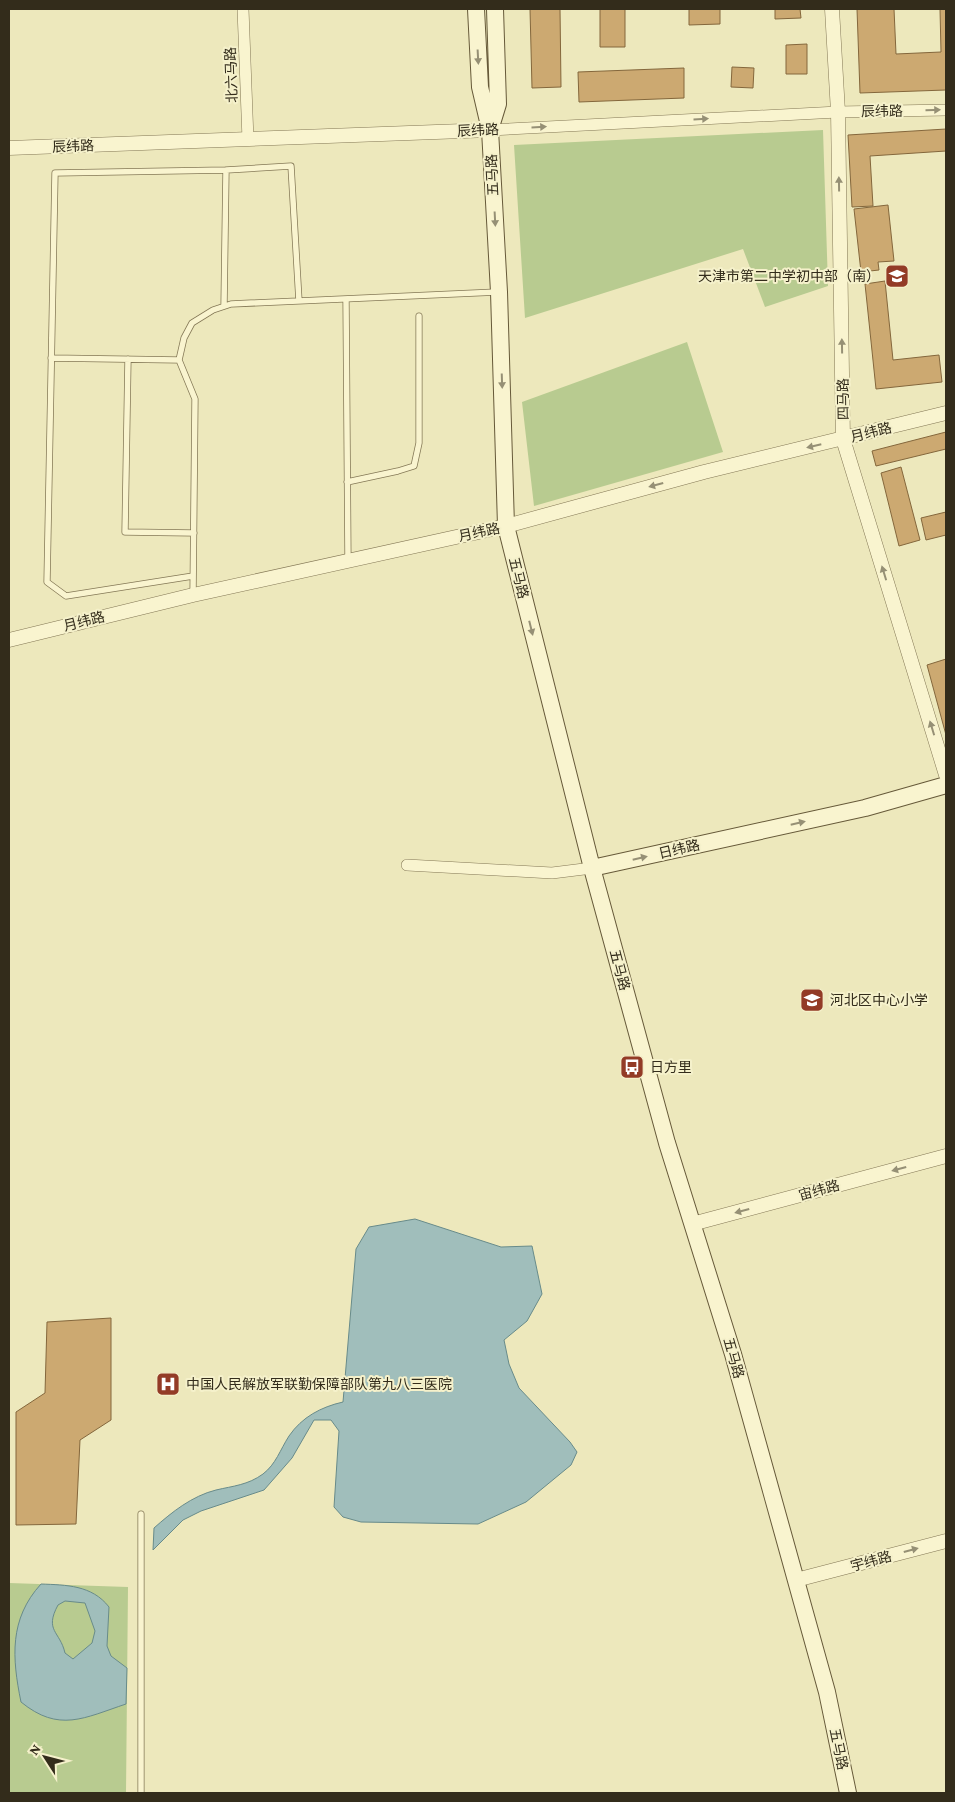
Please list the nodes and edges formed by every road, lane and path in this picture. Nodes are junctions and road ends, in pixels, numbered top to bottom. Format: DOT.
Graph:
graph roads {
  1 [pos="243,9"];
  2 [pos="476,9"];
  3 [pos="495,9"];
  4 [pos="832,9"];
  5 [pos="946,110"];
  6 [pos="838,112"];
  7 [pos="490,130"];
  8 [pos="248,140"];
  9 [pos="9,148"];
  10 [pos="226,170"];
  11 [pos="499,292"];
  12 [pos="346,299"];
  13 [pos="299,301"];
  14 [pos="224,306"];
  15 [pos="419,316"];
  16 [pos="51,358"];
  17 [pos="128,359"];
  18 [pos="179,360"];
  19 [pos="946,413"];
  20 [pos="844,439"];
  21 [pos="347,482"];
  22 [pos="506,526"];
  23 [pos="194,532"];
  24 [pos="348,561"];
  25 [pos="193,576"];
  26 [pos="193,595"];
  27 [pos="9,640"];
  28 [pos="946,775"];
  29 [pos="946,785"];
  30 [pos="407,865"];
  31 [pos="592,868"];
  32 [pos="946,1156"];
  33 [pos="692,1224"];
  34 [pos="140,1514"];
  35 [pos="946,1541"];
  36 [pos="796,1580"];
  37 [pos="141,1793"];
  38 [pos="848,1793"];
  1 -- 8 [label="street, 北六马路"];
  2 -- 7 [label="main road, 五马路, one-way"];
  3 -- 7 [label="main road, 五马路"];
  4 -- 6 [label="street, 四马路"];
  6 -- 5 [label="street, 辰纬路, one-way"];
  7 -- 6 [label="street, 辰纬路, one-way"];
  20 -- 6 [label="street, 四马路, one-way"];
  7 -- 8 [label="street, 辰纬路"];
  7 -- 11 [label="main road, 五马路, one-way"];
  8 -- 9 [label="street, 辰纬路"];
  10 -- 13 [label="lane"];
  10 -- 14 [label="lane"];
  10 -- 16 [label="lane"];
  11 -- 12 [label="lane"];
  11 -- 22 [label="main road, 五马路, one-way"];
  12 -- 13 [label="lane"];
  12 -- 21 [label="lane"];
  13 -- 14 [label="lane"];
  14 -- 18 [label="lane"];
  15 -- 21 [label="lane"];
  16 -- 17 [label="lane"];
  16 -- 25 [label="lane"];
  17 -- 18 [label="lane"];
  17 -- 23 [label="lane"];
  18 -- 23 [label="lane"];
  19 -- 20 [label="street, 月纬路"];
  20 -- 22 [label="street, 月纬路, one-way"];
  28 -- 20 [label="street, 四马路, one-way"];
  21 -- 24 [label="lane"];
  22 -- 24 [label="street, 月纬路"];
  22 -- 31 [label="main road, 五马路, one-way"];
  23 -- 25 [label="lane"];
  24 -- 26 [label="street, 月纬路"];
  25 -- 26 [label="lane"];
  26 -- 27 [label="street, 月纬路"];
  31 -- 29 [label="main road, 日纬路, one-way"];
  30 -- 31 [label="street, 日纬路"];
  31 -- 33 [label="main road, 五马路"];
  32 -- 33 [label="street, 宙纬路, one-way"];
  33 -- 36 [label="main road, 五马路"];
  34 -- 37 [label="lane"];
  36 -- 35 [label="street, 宇纬路, one-way"];
  36 -- 38 [label="main road, 五马路"];
}
